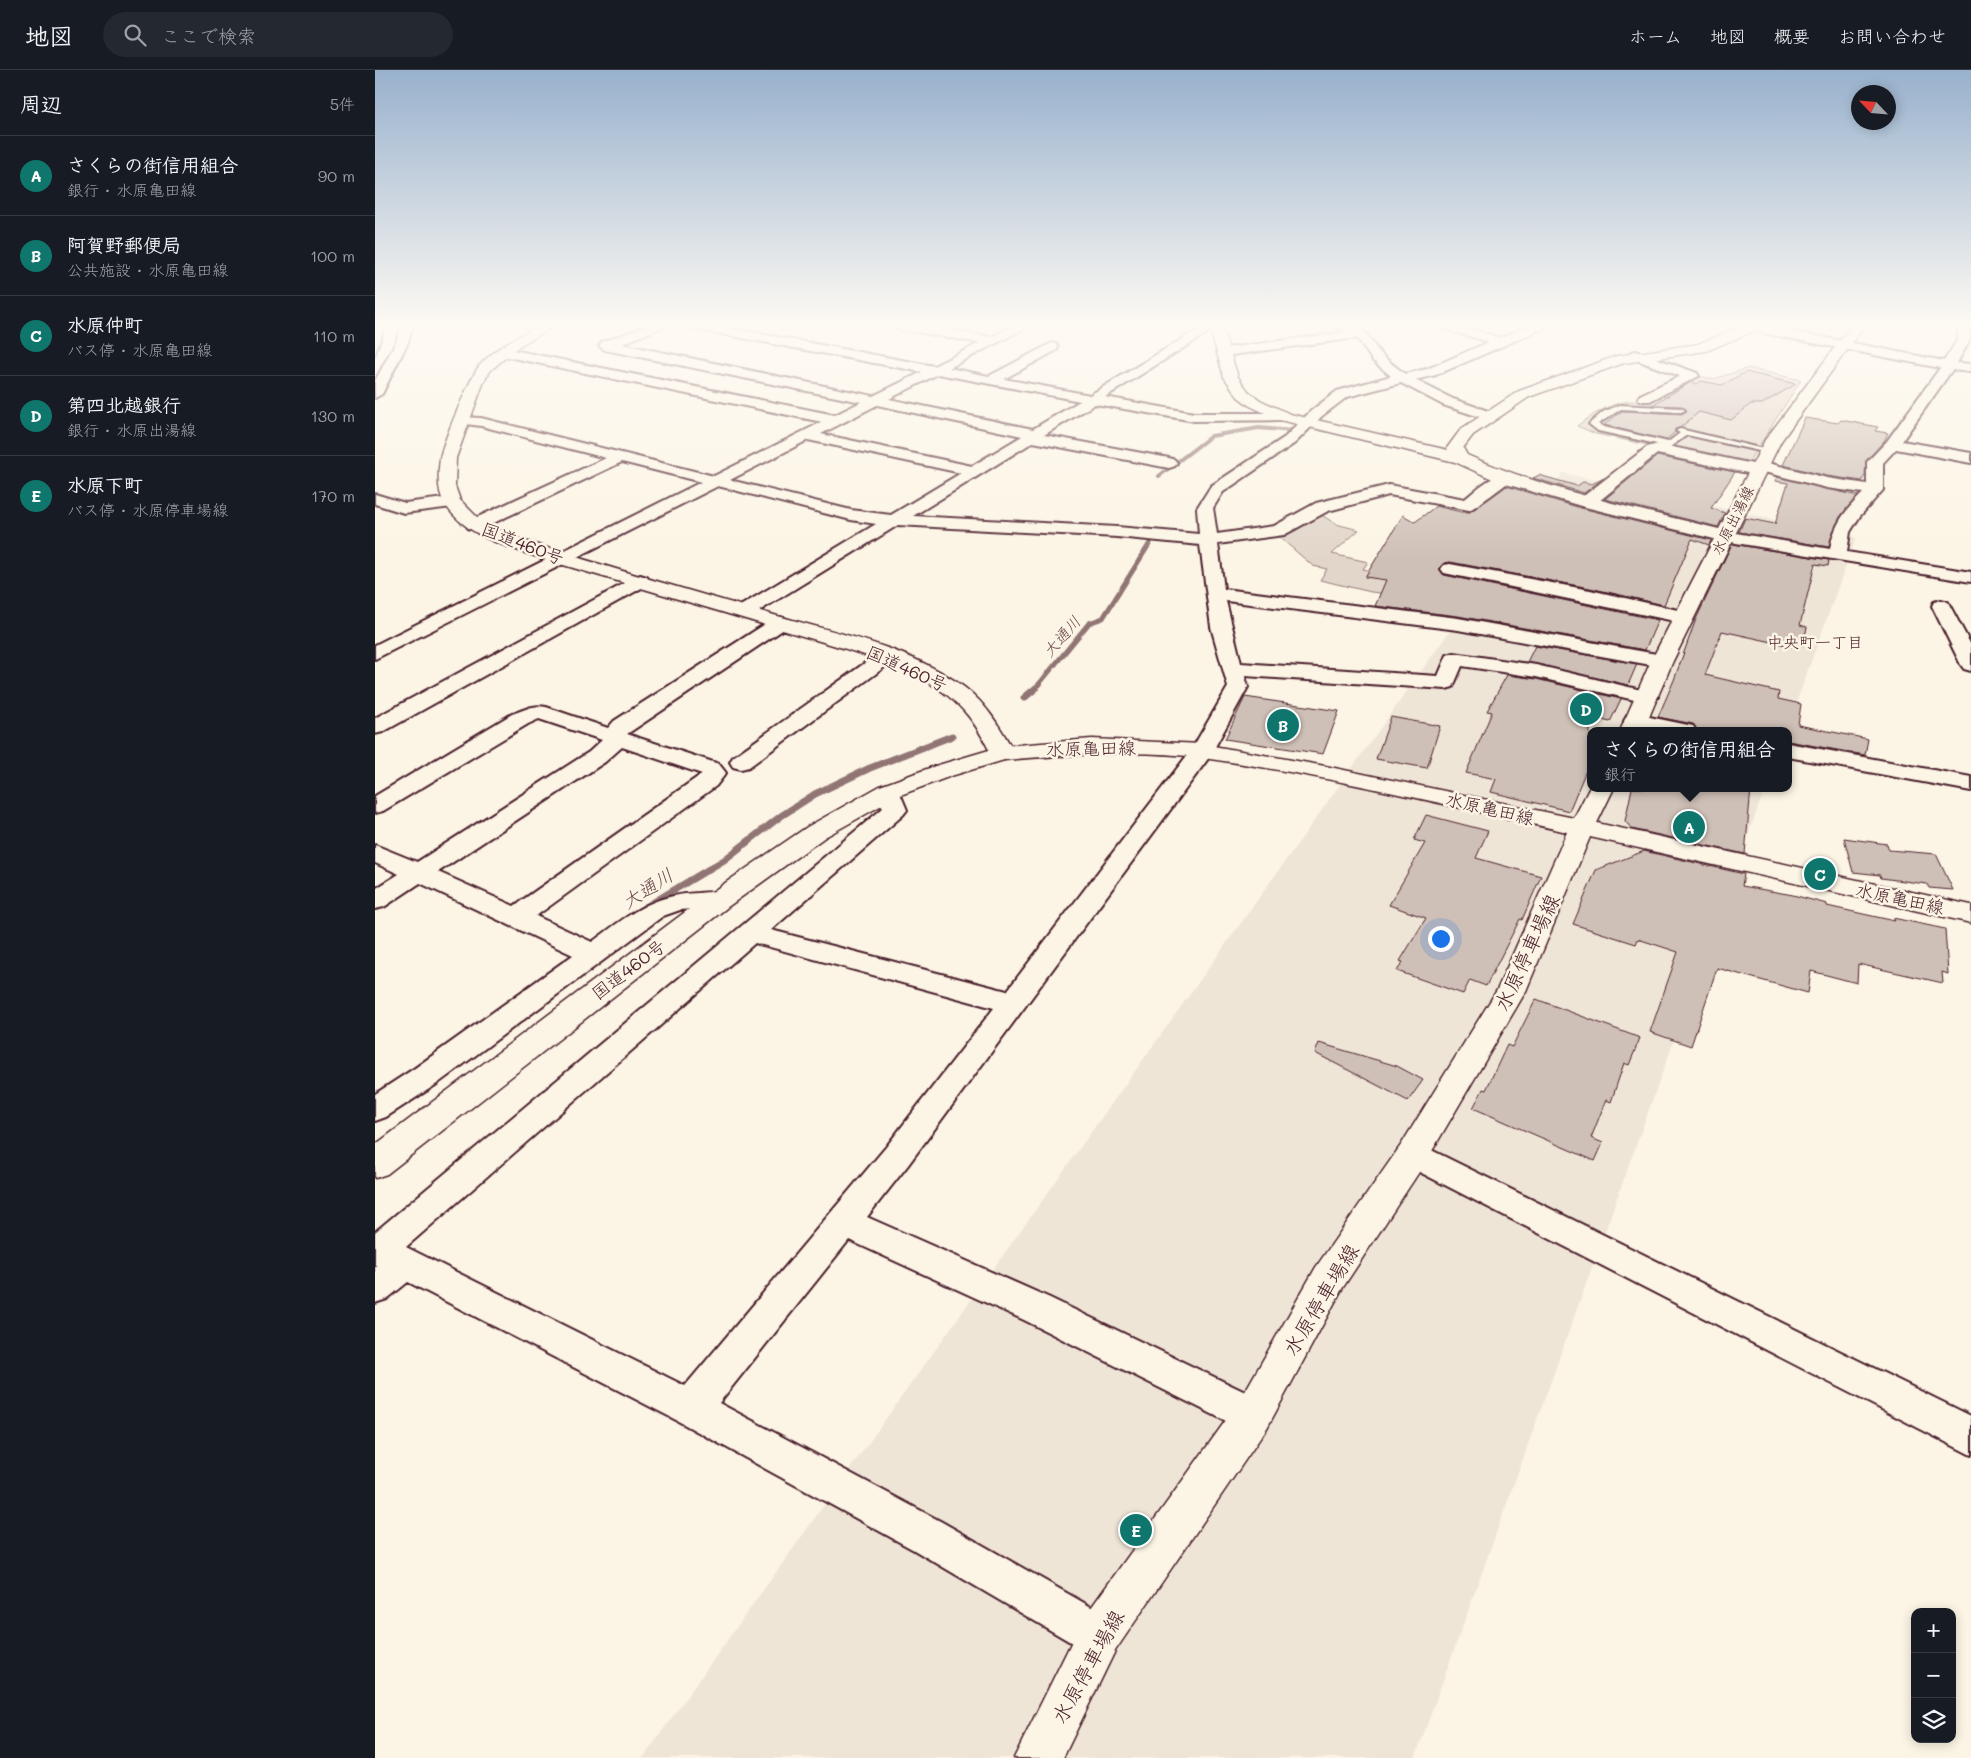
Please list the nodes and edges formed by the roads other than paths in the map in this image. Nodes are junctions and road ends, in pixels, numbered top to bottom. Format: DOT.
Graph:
graph roads {
  1 [pos="469,404"];
  2 [pos="757,404"];
  3 [pos="868,404"];
  4 [pos="886,404"];
  5 [pos="1085,404"];
  6 [pos="1114,404"];
  7 [pos="1257,404"];
  8 [pos="1329,404"];
  9 [pos="1454,404"];
  10 [pos="1508,404"];
  11 [pos="1802,404"];
  12 [pos="1921,404"];
  13 [pos="1681,410"];
  14 [pos="1285,416"];
  15 [pos="1489,416"];
  16 [pos="463,420"];
  17 [pos="836,420"];
  18 [pos="1308,424"];
  19 [pos="805,435"];
  20 [pos="1033,435"];
  21 [pos="1892,444"];
  22 [pos="1768,451"];
  23 [pos="619,458"];
  24 [pos="1460,458"];
  25 [pos="1971,458"];
  26 [pos="1169,463"];
  27 [pos="1759,468"];
  28 [pos="974,471"];
  29 [pos="1505,478"];
  30 [pos="715,482"];
  31 [pos="1875,490"];
  32 [pos="375,499"];
  33 [pos="451,502"];
  34 [pos="1587,502"];
  35 [pos="896,518"];
  36 [pos="475,525"];
  37 [pos="1724,536"];
  38 [pos="1208,540"];
  39 [pos="1838,556"];
  40 [pos="563,559"];
  41 [pos="1450,569"];
  42 [pos="1971,577"];
  43 [pos="639,581"];
  44 [pos="1215,594"];
  45 [pos="1941,606"];
  46 [pos="744,612"];
  47 [pos="1684,617"];
  48 [pos="780,623"];
  49 [pos="1458,624"];
  50 [pos="375,653"];
  51 [pos="886,657"];
  52 [pos="1454,659"];
  53 [pos="1662,661"];
  54 [pos="1971,665"];
  55 [pos="1233,670"];
  56 [pos="1647,697"];
  57 [pos="1633,726"];
  58 [pos="375,727"];
  59 [pos="613,736"];
  60 [pos="1202,751"];
  61 [pos="1792,751"];
  62 [pos="1003,753"];
  63 [pos="741,762"];
  64 [pos="1971,784"];
  65 [pos="889,791"];
  66 [pos="1600,792"];
  67 [pos="375,806"];
  68 [pos="1581,829"];
  69 [pos="375,854"];
  70 [pos="419,873"];
  71 [pos="719,900"];
  72 [pos="375,901"];
  73 [pos="1971,914"];
  74 [pos="517,917"];
  75 [pos="750,933"];
  76 [pos="595,954"];
  77 [pos="1013,1003"];
  78 [pos="375,1109"];
  79 [pos="1413,1154"];
  80 [pos="375,1164"];
  81 [pos="843,1222"];
  82 [pos="386,1254"];
  83 [pos="375,1288"];
  84 [pos="691,1408"];
  85 [pos="1253,1415"];
  86 [pos="1971,1436"];
  87 [pos="1099,1635"];
  88 [pos="1038,1758"];
  1 -- 16 [label="main road"];
  2 -- 17 [label="street"];
  3 -- 17 [label="street"];
  4 -- 20 [label="street"];
  5 -- 20 [label="street"];
  6 -- 14 [label="street"];
  7 -- 14 [label="main road"];
  8 -- 18 [label="street"];
  9 -- 15 [label="street"];
  10 -- 15 [label="main road"];
  11 -- 22 [label="main road, 水原出湯線"];
  12 -- 21 [label="street"];
  13 -- 22 [label="lane"];
  14 -- 18 [label="main road"];
  15 -- 24 [label="main road"];
  16 -- 23 [label="street"];
  16 -- 33 [label="main road"];
  17 -- 19 [label="street"];
  18 -- 24 [label="main road"];
  18 -- 38 [label="street"];
  19 -- 28 [label="street"];
  19 -- 30 [label="street"];
  20 -- 26 [label="street"];
  20 -- 28 [label="street"];
  21 -- 25 [label="street"];
  21 -- 31 [label="street"];
  22 -- 27 [label="main road, 水原出湯線"];
  23 -- 30 [label="street"];
  23 -- 36 [label="street"];
  24 -- 29 [label="main road"];
  27 -- 31 [label="street"];
  27 -- 34 [label="street"];
  27 -- 37 [label="main road, 水原出湯線"];
  28 -- 35 [label="street"];
  29 -- 34 [label="main road"];
  29 -- 38 [label="street"];
  30 -- 35 [label="street"];
  30 -- 40 [label="street"];
  31 -- 39 [label="street"];
  32 -- 33 [label="street"];
  33 -- 36 [label="main road, 国道460号"];
  34 -- 37 [label="main road"];
  35 -- 38 [label="street"];
  35 -- 46 [label="street"];
  36 -- 40 [label="main road, 国道460号"];
  37 -- 39 [label="street"];
  37 -- 47 [label="main road, 水原出湯線"];
  38 -- 44 [label="street"];
  39 -- 42 [label="street"];
  40 -- 43 [label="main road, 国道460号"];
  40 -- 50 [label="street"];
  41 -- 47 [label="street"];
  43 -- 46 [label="main road, 国道460号"];
  43 -- 58 [label="street"];
  44 -- 49 [label="street"];
  44 -- 55 [label="street"];
  45 -- 54 [label="street"];
  46 -- 48 [label="main road, 国道460号"];
  47 -- 53 [label="main road, 水原出湯線"];
  48 -- 51 [label="main road, 国道460号"];
  48 -- 59 [label="street"];
  49 -- 52 [label="street"];
  49 -- 53 [label="street"];
  51 -- 62 [label="main road, 国道460号"];
  51 -- 63 [label="street"];
  52 -- 55 [label="street"];
  52 -- 56 [label="street"];
  53 -- 56 [label="main road, 水原出湯線"];
  55 -- 60 [label="street"];
  56 -- 57 [label="main road, 水原出湯線"];
  59 -- 67 [label="street"];
  59 -- 70 [label="street"];
  59 -- 74 [label="street"];
  60 -- 62 [label="main road, 水原亀田線"];
  60 -- 68 [label="main road, 水原亀田線"];
  60 -- 77 [label="street"];
  61 -- 64 [label="street"];
  62 -- 65 [label="main road, 国道460号"];
  65 -- 71 [label="main road, 国道460号"];
  65 -- 75 [label="street"];
  66 -- 68 [label="main road"];
  68 -- 73 [label="main road, 水原亀田線"];
  68 -- 79 [label="main road, 水原停車場線"];
  69 -- 70 [label="street"];
  70 -- 72 [label="street"];
  70 -- 74 [label="street"];
  71 -- 76 [label="street"];
  71 -- 80 [label="main road, 国道460号"];
  74 -- 76 [label="street"];
  75 -- 77 [label="street"];
  75 -- 82 [label="street"];
  76 -- 78 [label="street"];
  77 -- 81 [label="street"];
  79 -- 85 [label="main road, 水原停車場線"];
  79 -- 86 [label="street"];
  81 -- 84 [label="street"];
  81 -- 85 [label="street"];
  82 -- 83 [label="street"];
  82 -- 84 [label="street"];
  84 -- 87 [label="street"];
  85 -- 87 [label="main road, 水原停車場線"];
  87 -- 88 [label="main road, 水原停車場線"];
}
